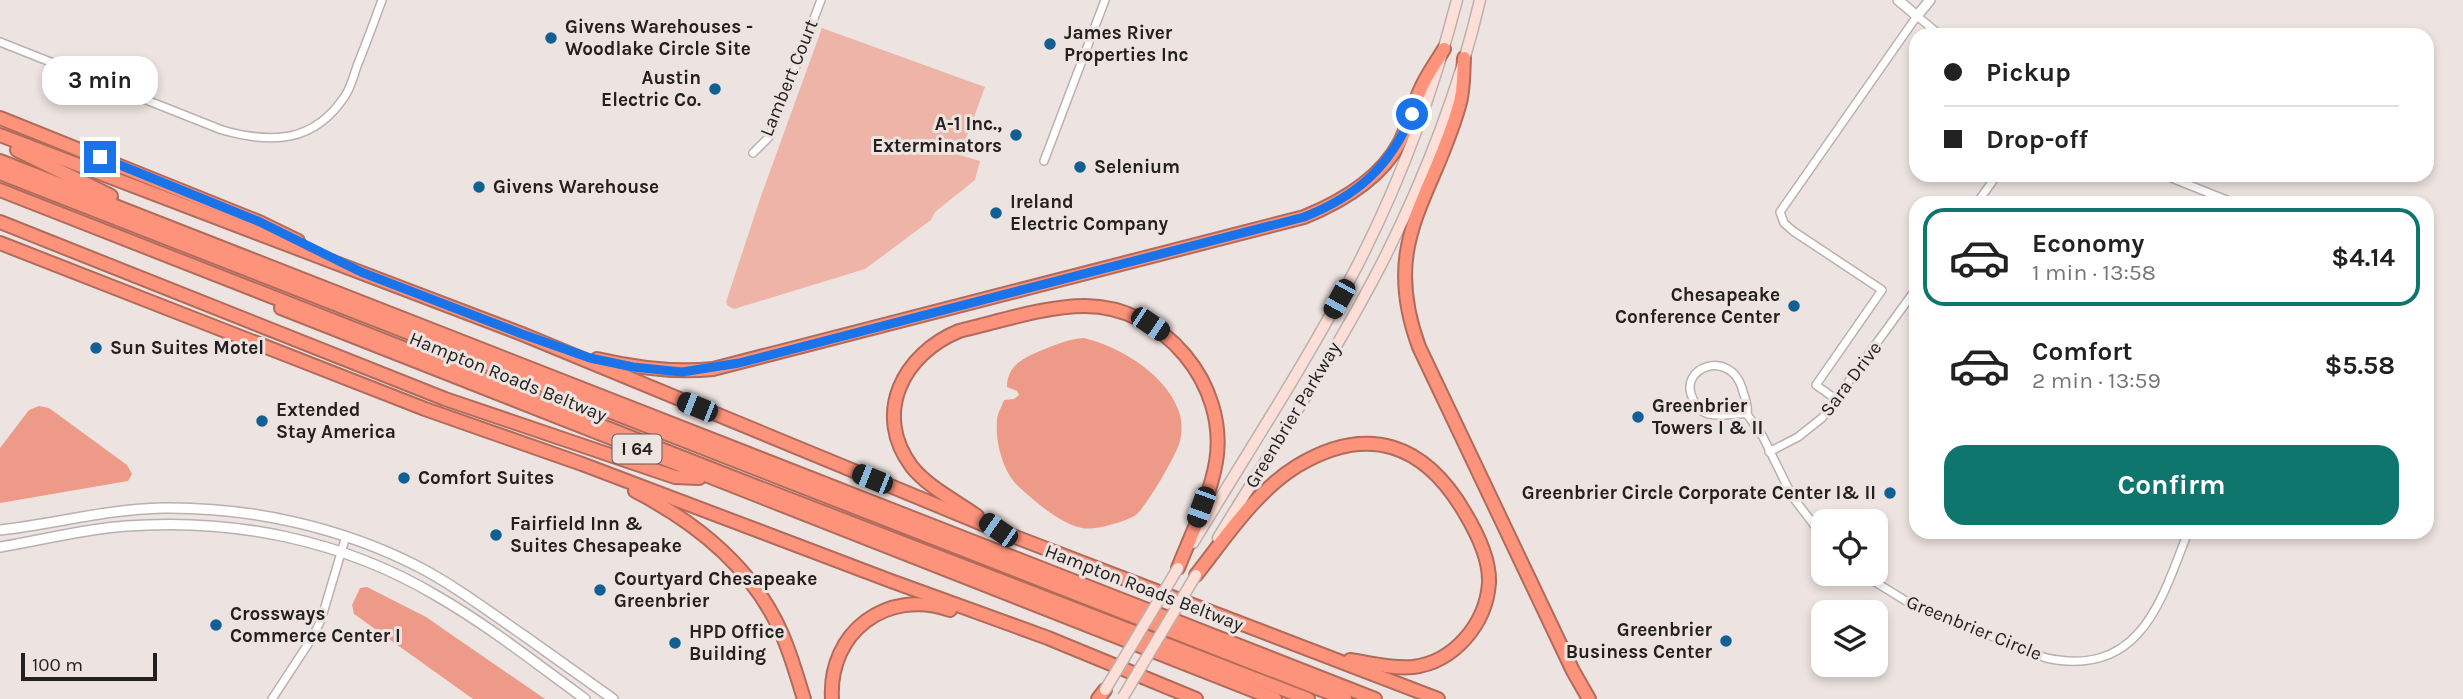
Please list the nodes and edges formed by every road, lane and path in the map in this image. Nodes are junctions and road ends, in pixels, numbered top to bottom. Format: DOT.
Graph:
graph roads {
  1 [pos="382,0"];
  2 [pos="821,0"];
  3 [pos="1105,0"];
  4 [pos="1457,0"];
  5 [pos="1480,0"];
  6 [pos="1898,0"];
  7 [pos="1930,0"];
  8 [pos="1917,16"];
  9 [pos="1932,28"];
  10 [pos="0,42"];
  11 [pos="1444,49"];
  12 [pos="1464,58"];
  13 [pos="0,118"];
  14 [pos="0,135"];
  15 [pos="0,141"];
  16 [pos="753,153"];
  17 [pos="0,161"];
  18 [pos="1044,161"];
  19 [pos="0,173"];
  20 [pos="2182,182"];
  21 [pos="0,190"];
  22 [pos="2216,196"];
  23 [pos="0,198"];
  24 [pos="0,222"];
  25 [pos="173,228"];
  26 [pos="0,243"];
  27 [pos="361,272"];
  28 [pos="1909,299"];
  29 [pos="522,334"];
  30 [pos="1837,400"];
  31 [pos="1747,414"];
  32 [pos="1769,452"];
  33 [pos="582,464"];
  34 [pos="711,478"];
  35 [pos="1811,521"];
  36 [pos="0,530"];
  37 [pos="998,530"];
  38 [pos="346,536"];
  39 [pos="2185,539"];
  40 [pos="0,547"];
  41 [pos="343,552"];
  42 [pos="1178,568"];
  43 [pos="1196,575"];
  44 [pos="1882,586"];
  45 [pos="1048,638"];
  46 [pos="1325,656"];
  47 [pos="1101,696"];
  48 [pos="1122,698"];
  49 [pos="272,699"];
  50 [pos="585,699"];
  51 [pos="612,699"];
  52 [pos="804,699"];
  53 [pos="832,699"];
  54 [pos="1196,699"];
  55 [pos="1275,699"];
  56 [pos="1308,699"];
  57 [pos="1345,699"];
  58 [pos="1375,699"];
  59 [pos="1438,699"];
  60 [pos="1589,699"];
  1 -- 10 [label="street"];
  2 -- 16 [label="street, Lambert Court"];
  3 -- 18 [label="street"];
  4 -- 11 [label="main road, Greenbrier Parkway"];
  5 -- 12 [label="main road, Greenbrier Parkway"];
  6 -- 8 [label="street"];
  7 -- 8 [label="street"];
  8 -- 9 [label="street"];
  8 -- 30 [label="street"];
  11 -- 29 [label="highway"];
  11 -- 42 [label="main road, Greenbrier Parkway"];
  12 -- 43 [label="main road, Greenbrier Parkway"];
  12 -- 60 [label="highway"];
  13 -- 27 [label="highway"];
  14 -- 27 [label="highway"];
  15 -- 25 [label="highway"];
  17 -- 25 [label="highway, Hampton Roads Beltway / I 64"];
  19 -- 57 [label="highway"];
  20 -- 22 [label="street"];
  21 -- 56 [label="highway"];
  23 -- 34 [label="highway, Hampton Roads Beltway / I 64"];
  24 -- 34 [label="highway"];
  25 -- 58 [label="highway, Hampton Roads Beltway / I 64"];
  26 -- 33 [label="highway"];
  27 -- 29 [label="highway"];
  28 -- 30 [label="street, Sara Drive"];
  29 -- 37 [label="highway"];
  30 -- 32 [label="street, Sara Drive"];
  31 -- 31 [label="street"];
  31 -- 32 [label="street"];
  32 -- 35 [label="street"];
  33 -- 45 [label="highway"];
  33 -- 52 [label="highway"];
  34 -- 55 [label="highway, Hampton Roads Beltway / I 64"];
  36 -- 38 [label="street"];
  37 -- 42 [label="highway"];
  37 -- 46 [label="highway"];
  38 -- 41 [label="street"];
  38 -- 51 [label="street"];
  39 -- 44 [label="street, Greenbrier Circle"];
  40 -- 41 [label="street"];
  41 -- 49 [label="street"];
  41 -- 50 [label="street"];
  42 -- 47 [label="main road, Greenbrier Parkway, bridge"];
  43 -- 46 [label="highway"];
  43 -- 48 [label="main road, Greenbrier Parkway, bridge"];
  45 -- 53 [label="highway"];
  45 -- 54 [label="highway"];
  46 -- 59 [label="highway"];
}
